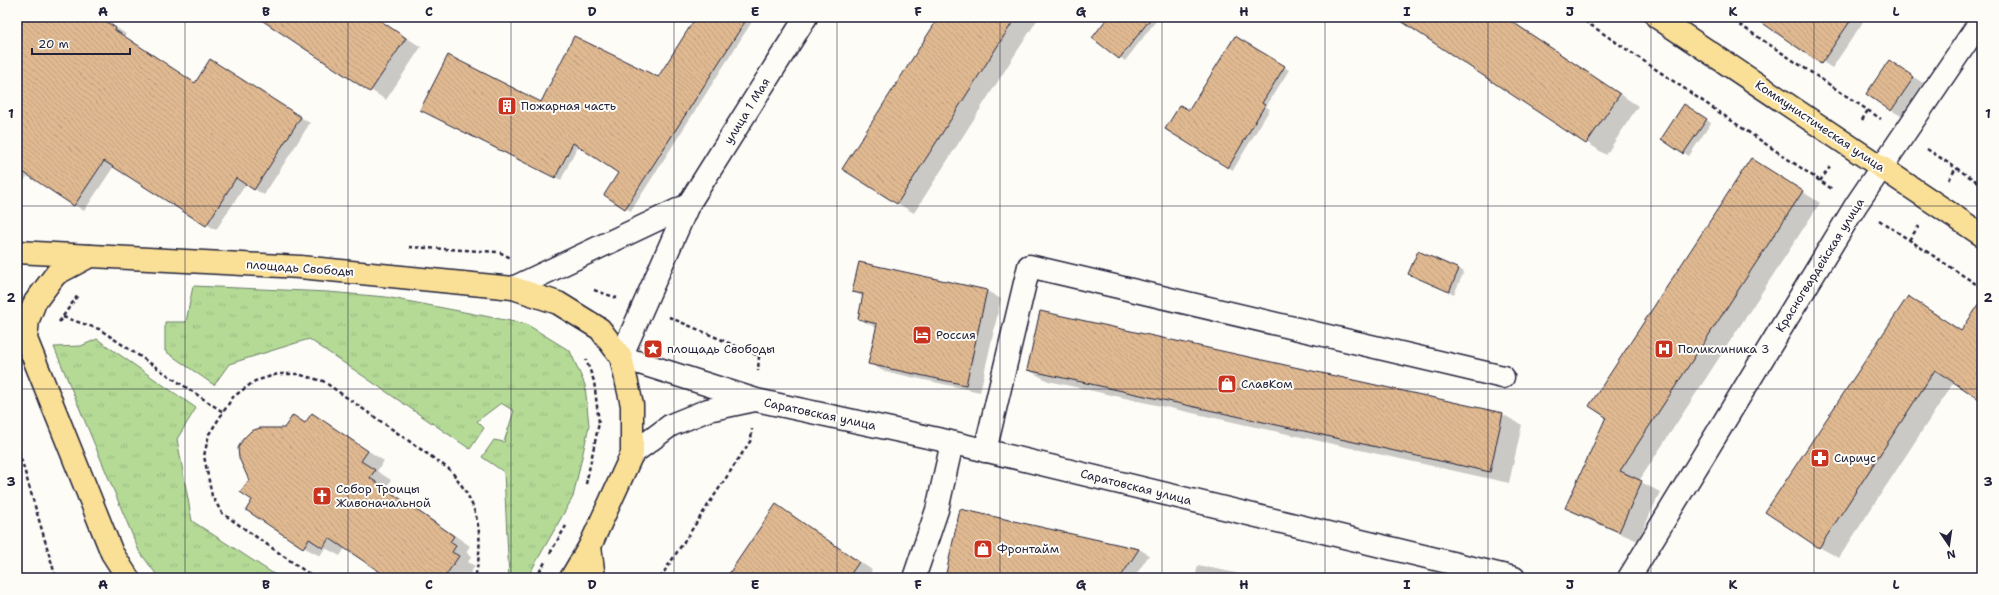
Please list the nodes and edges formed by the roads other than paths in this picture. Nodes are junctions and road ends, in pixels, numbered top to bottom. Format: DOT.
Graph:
graph roads {
  1 [pos="806,17"];
  2 [pos="1657,17"];
  3 [pos="1982,19"];
  4 [pos="1881,167"];
  5 [pos="688,205"];
  6 [pos="1982,235"];
  7 [pos="17,252"];
  8 [pos="90,256"];
  9 [pos="513,288"];
  10 [pos="22,332"];
  11 [pos="621,357"];
  12 [pos="1503,377"];
  13 [pos="756,400"];
  14 [pos="952,443"];
  15 [pos="985,451"];
  16 [pos="632,454"];
  17 [pos="590,546"];
  18 [pos="128,578"];
  19 [pos="571,578"];
  20 [pos="594,578"];
  21 [pos="914,578"];
  22 [pos="1514,578"];
  23 [pos="1629,578"];
  1 -- 5 [label="street, улица 1 Мая"];
  2 -- 4 [label="main road, Коммунистическая улица"];
  3 -- 4 [label="street, Красногвардейская улица"];
  4 -- 6 [label="main road, Коммунистическая улица"];
  4 -- 23 [label="street, Красногвардейская улица"];
  5 -- 9 [label="street"];
  5 -- 11 [label="street, улица 1 Мая"];
  7 -- 8 [label="main road, площадь Свободы"];
  8 -- 9 [label="main road, площадь Свободы"];
  8 -- 10 [label="main road"];
  9 -- 11 [label="main road, площадь Свободы"];
  10 -- 18 [label="main road"];
  11 -- 13 [label="street, Саратовская улица"];
  11 -- 16 [label="main road, площадь Свободы"];
  12 -- 15 [label="street"];
  13 -- 14 [label="street, Саратовская улица"];
  13 -- 16 [label="street"];
  14 -- 15 [label="street, Саратовская улица"];
  14 -- 21 [label="street"];
  15 -- 22 [label="street, Саратовская улица"];
  16 -- 17 [label="main road, площадь Свободы"];
  17 -- 19 [label="main road, площадь Свободы"];
  17 -- 20 [label="main road"];
}
